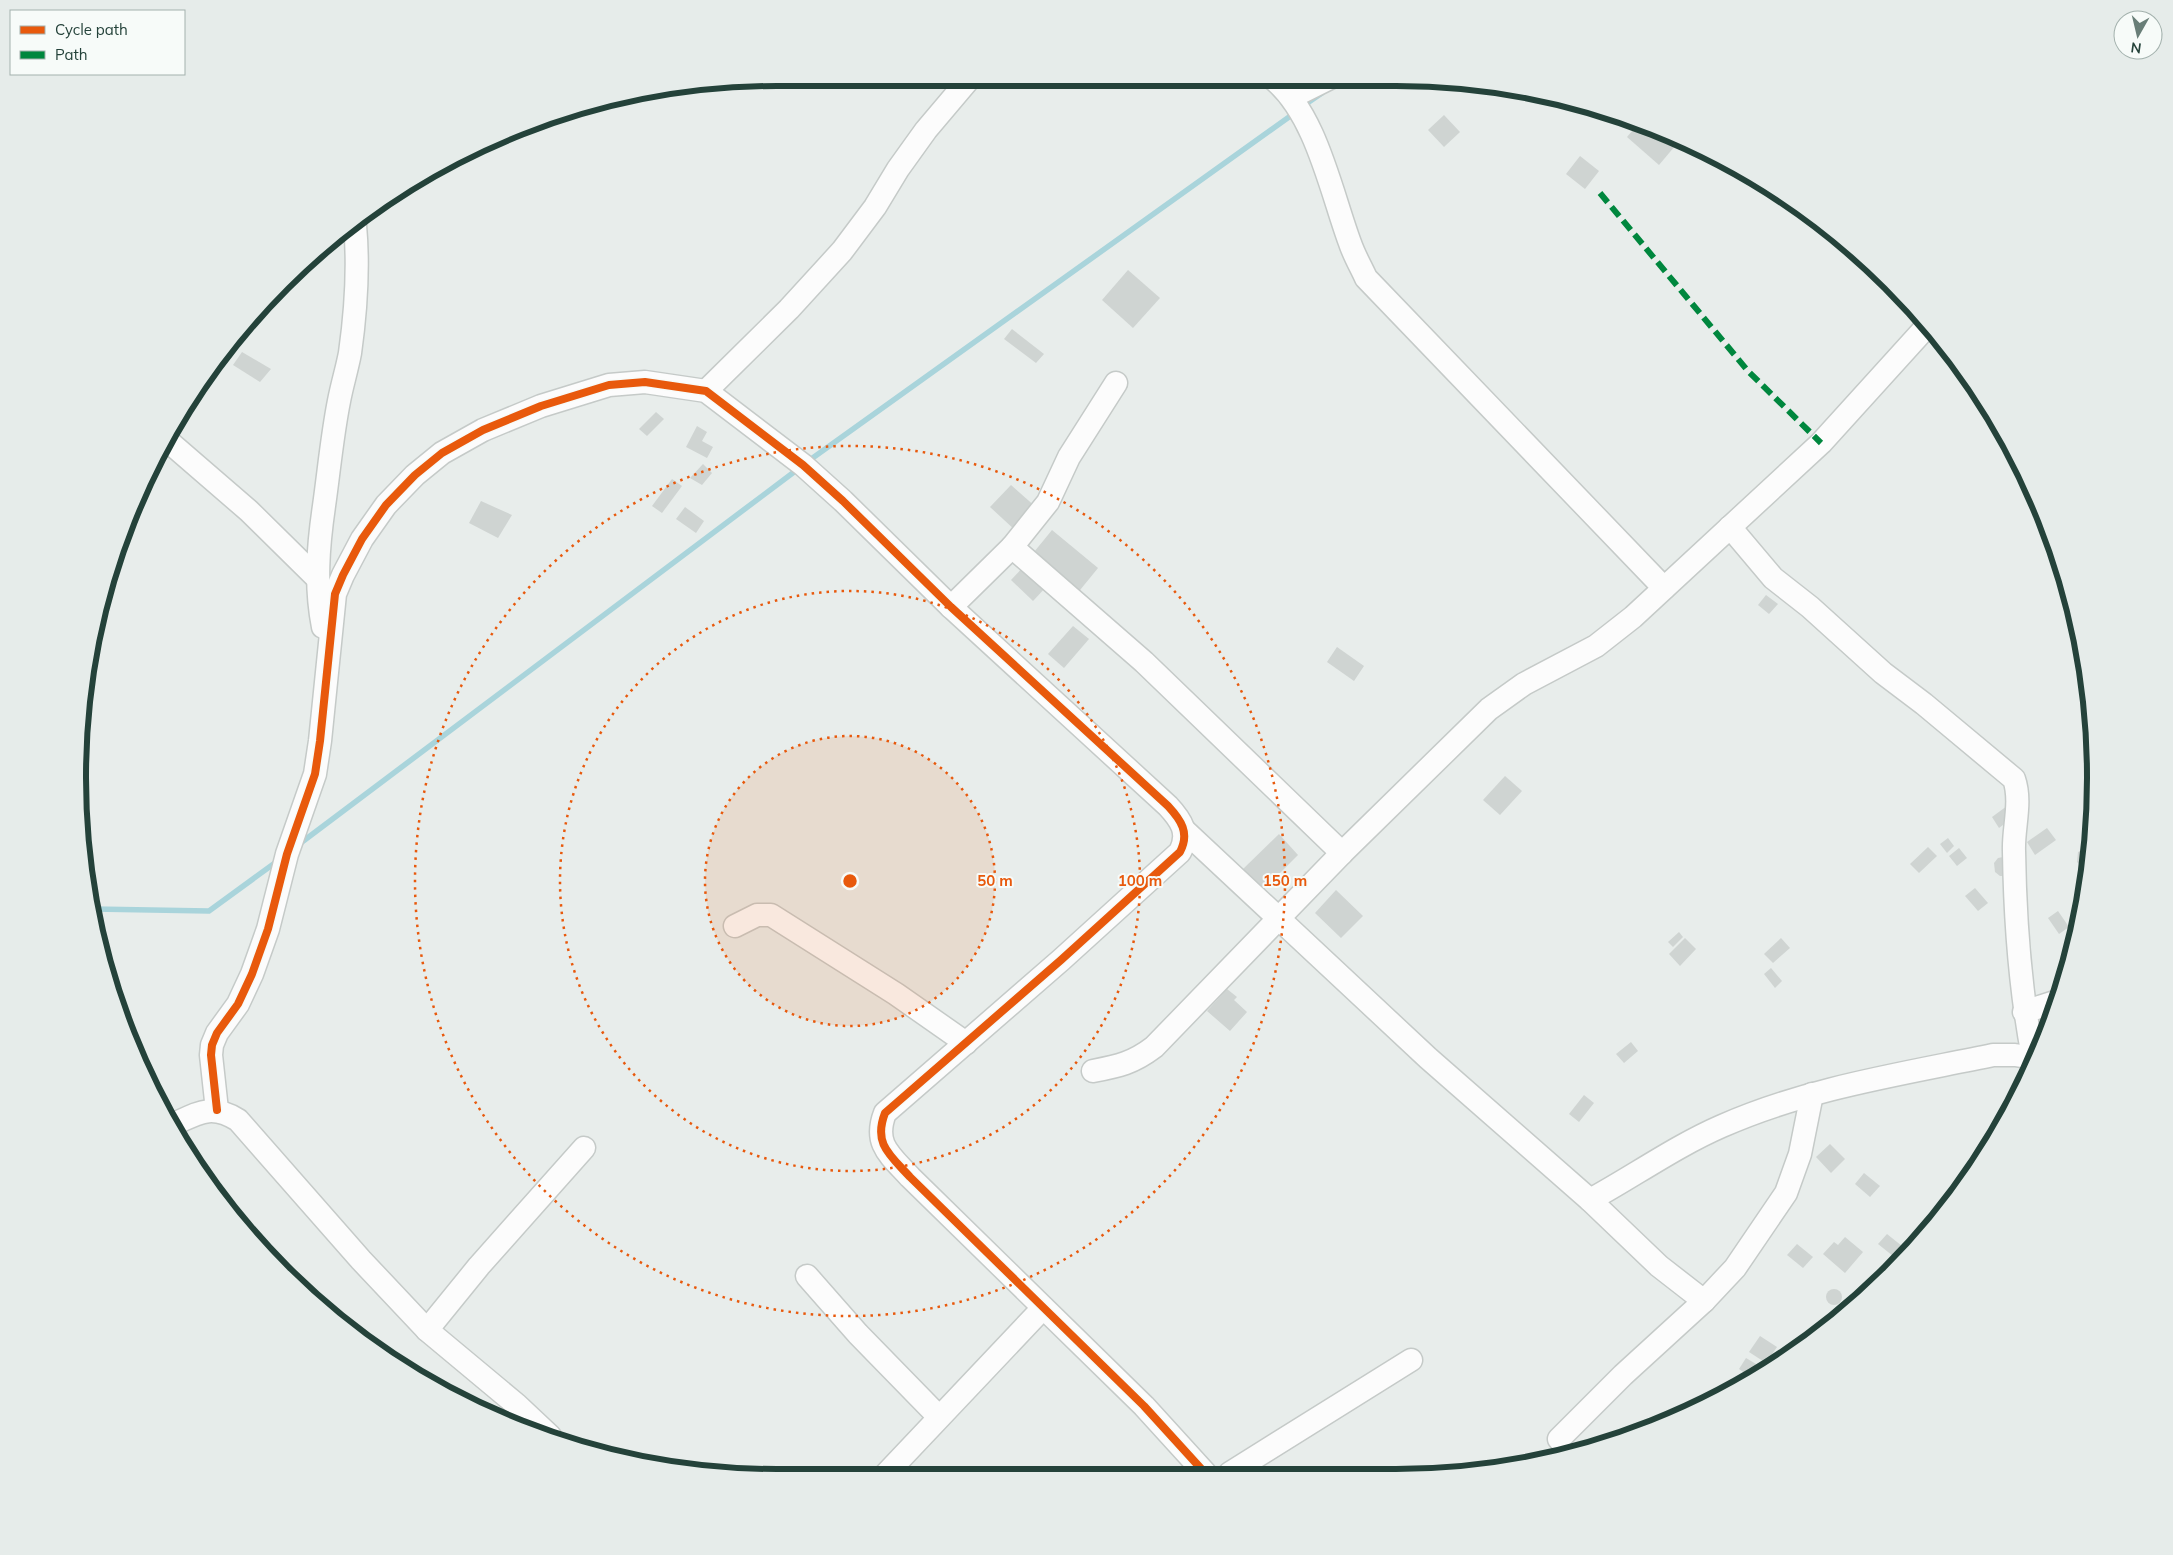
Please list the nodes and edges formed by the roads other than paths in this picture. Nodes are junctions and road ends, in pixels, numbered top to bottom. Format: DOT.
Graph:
graph roads {
  1 [pos="963,86"];
  2 [pos="1280,86"];
  3 [pos="1314,86"];
  4 [pos="1292,97"];
  5 [pos="355,230"];
  6 [pos="1922,331"];
  7 [pos="1116,383"];
  8 [pos="706,391"];
  9 [pos="173,444"];
  10 [pos="1730,527"];
  11 [pos="1012,547"];
  12 [pos="317,578"];
  13 [pos="1664,588"];
  14 [pos="952,607"];
  15 [pos="329,654"];
  16 [pos="1185,831"];
  17 [pos="1342,853"];
  18 [pos="1280,918"];
  19 [pos="735,926"];
  20 [pos="2048,1004"];
  21 [pos="2024,1012"];
  22 [pos="966,1043"];
  23 [pos="2031,1048"];
  24 [pos="2027,1058"];
  25 [pos="1093,1071"];
  26 [pos="1812,1094"];
  27 [pos="217,1110"];
  28 [pos="178,1122"];
  29 [pos="584,1148"];
  30 [pos="1590,1200"];
  31 [pos="807,1276"];
  32 [pos="1704,1301"];
  33 [pos="1042,1308"];
  34 [pos="427,1330"];
  35 [pos="1411,1360"];
  36 [pos="939,1417"];
  37 [pos="539,1426"];
  38 [pos="1559,1439"];
  39 [pos="891,1469"];
  40 [pos="1202,1469"];
  41 [pos="1236,1469"];
  1 -- 8 [label="street"];
  2 -- 4 [label="street"];
  3 -- 4 [label="street"];
  4 -- 13 [label="street"];
  5 -- 12 [label="street"];
  6 -- 10 [label="street"];
  7 -- 11 [label="street"];
  8 -- 14 [label="street"];
  8 -- 15 [label="street"];
  9 -- 12 [label="street"];
  10 -- 13 [label="street"];
  10 -- 21 [label="street"];
  11 -- 14 [label="street"];
  11 -- 17 [label="street"];
  12 -- 15 [label="street"];
  13 -- 17 [label="street"];
  14 -- 16 [label="street"];
  15 -- 27 [label="street"];
  16 -- 18 [label="street"];
  16 -- 22 [label="street"];
  17 -- 18 [label="street"];
  18 -- 25 [label="street"];
  18 -- 30 [label="street"];
  19 -- 22 [label="street"];
  20 -- 21 [label="street"];
  21 -- 23 [label="street"];
  22 -- 33 [label="street"];
  24 -- 26 [label="street"];
  26 -- 30 [label="street"];
  26 -- 32 [label="street"];
  27 -- 28 [label="street"];
  27 -- 34 [label="street"];
  29 -- 34 [label="street"];
  30 -- 32 [label="street"];
  31 -- 36 [label="street"];
  32 -- 38 [label="street"];
  33 -- 36 [label="street"];
  33 -- 40 [label="street"];
  34 -- 37 [label="street"];
  35 -- 41 [label="street"];
  36 -- 39 [label="street"];
}
